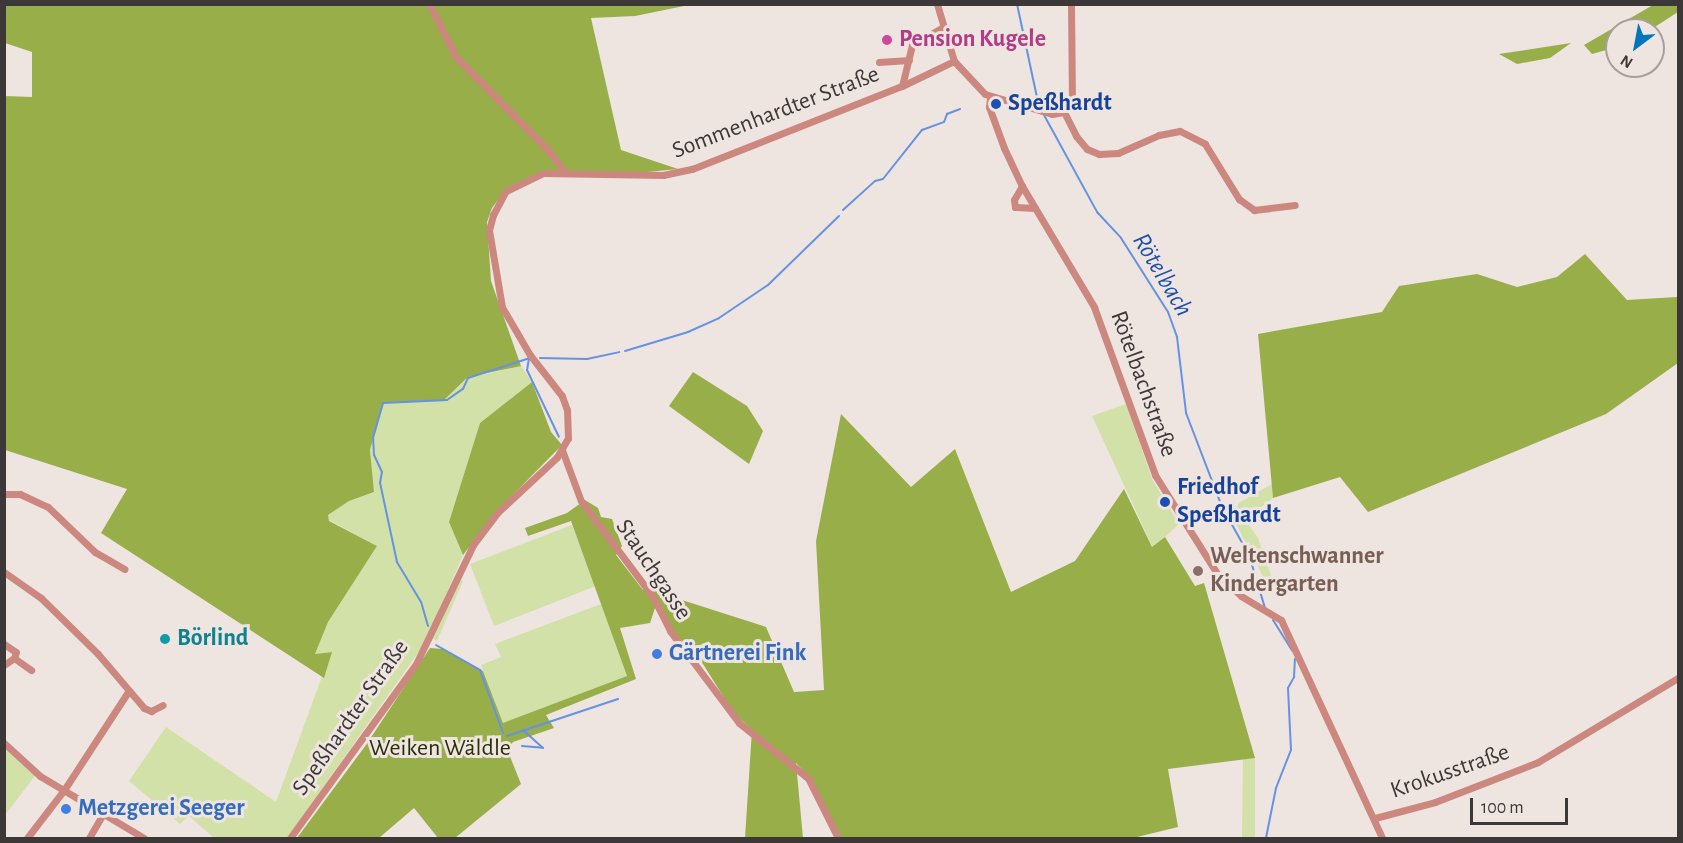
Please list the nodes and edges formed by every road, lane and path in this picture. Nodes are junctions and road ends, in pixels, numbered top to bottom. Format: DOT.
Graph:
graph roads {
  1 [pos="429,4"];
  2 [pos="937,4"];
  3 [pos="1071,4"];
  4 [pos="942,28"];
  5 [pos="909,60"];
  6 [pos="954,61"];
  7 [pos="879,62"];
  8 [pos="902,86"];
  9 [pos="990,98"];
  10 [pos="1064,112"];
  11 [pos="564,172"];
  12 [pos="1022,186"];
  13 [pos="1295,205"];
  14 [pos="1035,208"];
  15 [pos="562,450"];
  16 [pos="4,494"];
  17 [pos="124,569"];
  18 [pos="4,572"];
  19 [pos="4,644"];
  20 [pos="14,658"];
  21 [pos="4,665"];
  22 [pos="31,670"];
  23 [pos="1678,678"];
  24 [pos="128,692"];
  25 [pos="163,705"];
  26 [pos="4,743"];
  27 [pos="64,790"];
  28 [pos="103,814"];
  29 [pos="1375,818"];
  30 [pos="27,838"];
  31 [pos="89,838"];
  32 [pos="144,838"];
  33 [pos="290,838"];
  34 [pos="838,838"];
  35 [pos="1382,838"];
  1 -- 11 [label="street"];
  2 -- 4 [label="street"];
  3 -- 10 [label="street"];
  4 -- 5 [label="street"];
  4 -- 6 [label="street"];
  5 -- 7 [label="street"];
  5 -- 8 [label="street"];
  6 -- 8 [label="street, Sommenhardter Straße"];
  6 -- 9 [label="street"];
  8 -- 11 [label="street, Sommenhardter Straße"];
  9 -- 10 [label="street"];
  9 -- 12 [label="street, Rötelbachstraße"];
  10 -- 13 [label="street"];
  11 -- 15 [label="street, Sommenhardter Straße"];
  12 -- 14 [label="street, Rötelbachstraße"];
  12 -- 14 [label="street, Rötelbachstraße"];
  14 -- 29 [label="street, Rötelbachstraße"];
  15 -- 33 [label="street, Speßhardter Straße"];
  15 -- 34 [label="street, Stauchgasse"];
  16 -- 17 [label="street"];
  18 -- 24 [label="street"];
  19 -- 20 [label="street"];
  20 -- 21 [label="street"];
  20 -- 22 [label="street"];
  23 -- 29 [label="street, Krokusstraße"];
  24 -- 25 [label="street"];
  24 -- 27 [label="street"];
  26 -- 27 [label="street"];
  27 -- 28 [label="street"];
  27 -- 30 [label="street"];
  28 -- 31 [label="street"];
  28 -- 32 [label="street"];
  29 -- 35 [label="street, Rötelbachstraße"];
}
